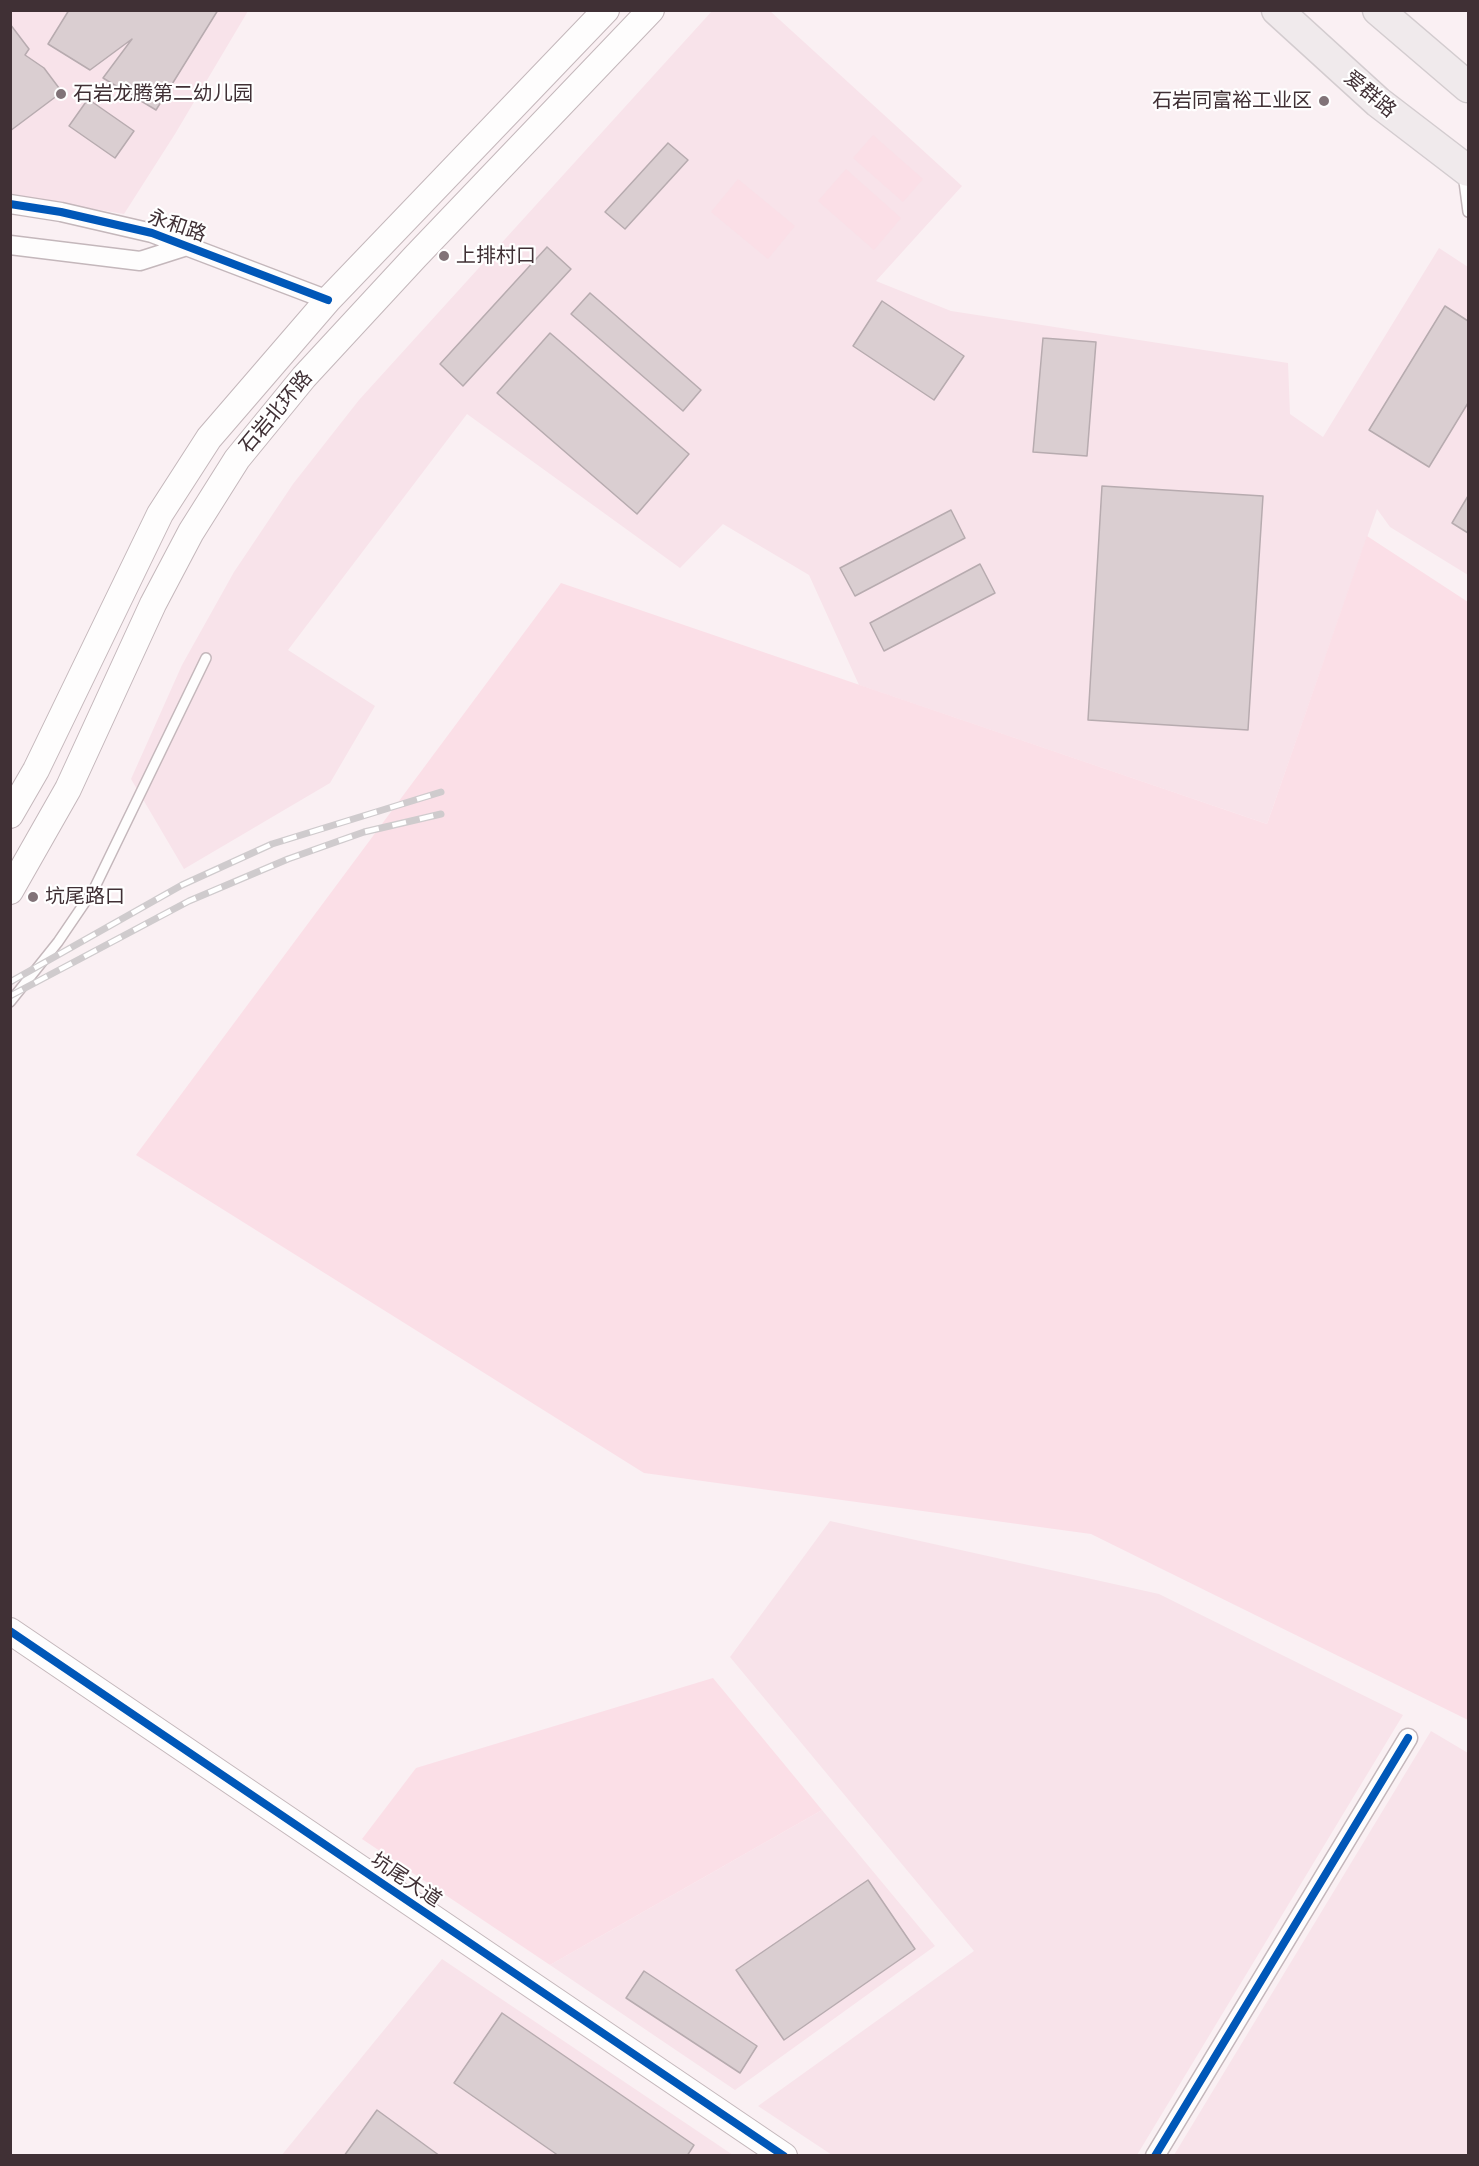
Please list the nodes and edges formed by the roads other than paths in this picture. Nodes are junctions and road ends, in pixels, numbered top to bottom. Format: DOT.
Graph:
graph roads {
  1 [pos="606,10"];
  2 [pos="651,10"];
  3 [pos="1277,10"];
  4 [pos="1378,10"];
  5 [pos="1468,87"];
  6 [pos="1465,169"];
  7 [pos="10,204"];
  8 [pos="1468,212"];
  9 [pos="10,245"];
  10 [pos="187,246"];
  11 [pos="328,300"];
  12 [pos="206,658"];
  13 [pos="10,815"];
  14 [pos="10,891"];
  15 [pos="10,1002"];
  16 [pos="10,1631"];
  17 [pos="1408,1738"];
  18 [pos="784,2156"];
  19 [pos="1155,2156"];
  1 -- 11 [label="main road, 石岩北环路"];
  2 -- 14 [label="main road, 石岩北环路"];
  3 -- 6 [label="main road, 爱群路"];
  4 -- 5 [label="main road"];
  6 -- 8 [label="lane"];
  7 -- 10 [label="street, 永和路"];
  9 -- 10 [label="street"];
  10 -- 11 [label="street, 永和路"];
  11 -- 13 [label="main road, 石岩北环路"];
  12 -- 15 [label="lane"];
  16 -- 18 [label="main road, 坑尾大道"];
  17 -- 19 [label="street"];
}
